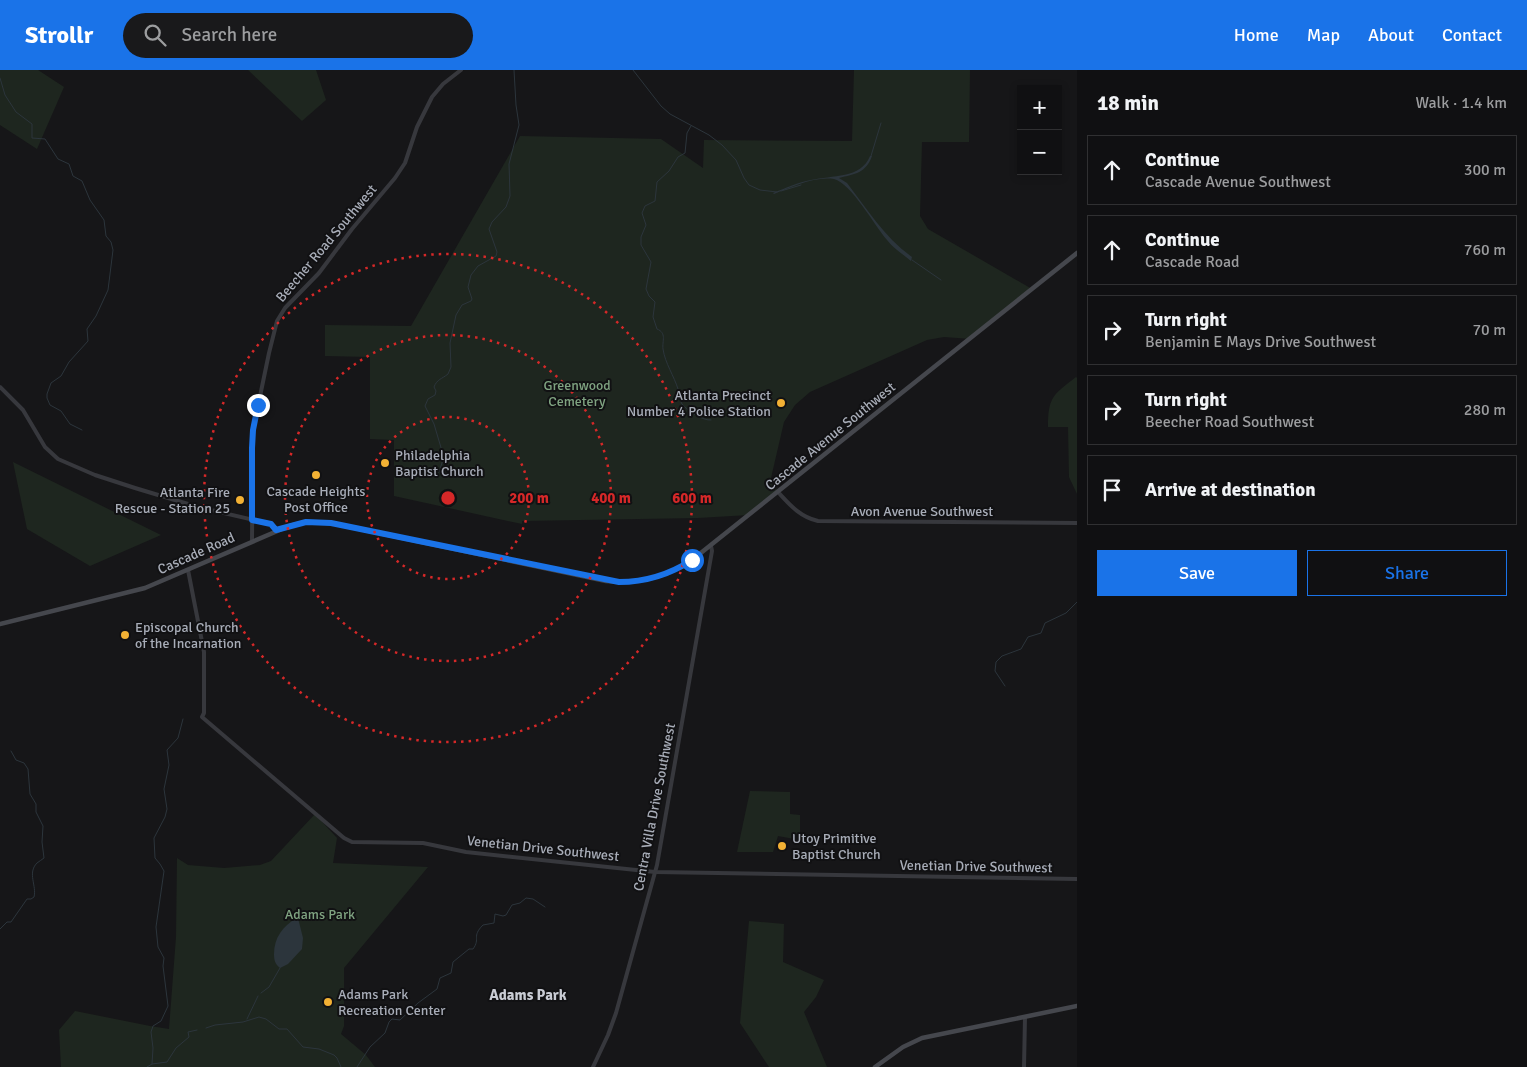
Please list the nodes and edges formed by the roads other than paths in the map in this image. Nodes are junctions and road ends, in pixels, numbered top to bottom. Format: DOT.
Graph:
graph roads {
  1 [pos="461,70"];
  2 [pos="1077,253"];
  3 [pos="0,387"];
  4 [pos="778,492"];
  5 [pos="252,520"];
  6 [pos="1077,524"];
  7 [pos="276,530"];
  8 [pos="252,540"];
  9 [pos="711,546"];
  10 [pos="188,570"];
  11 [pos="576,575"];
  12 [pos="0,624"];
  13 [pos="655,872"];
  14 [pos="1077,879"];
  15 [pos="1077,1006"];
  16 [pos="1025,1017"];
  17 [pos="593,1067"];
  18 [pos="875,1067"];
  19 [pos="1024,1067"];
  1 -- 5 [label="street, Beecher Road Southwest"];
  2 -- 4 [label="main road, Cascade Avenue Southwest"];
  3 -- 5 [label="street"];
  4 -- 6 [label="street, Avon Avenue Southwest"];
  4 -- 9 [label="main road, Cascade Avenue Southwest"];
  5 -- 7 [label="street"];
  5 -- 8 [label="street, Beecher Road Southwest"];
  7 -- 8 [label="main road, Cascade Road"];
  7 -- 11 [label="main road, Cascade Road"];
  8 -- 10 [label="main road, Cascade Road"];
  9 -- 11 [label="main road, Cascade Avenue Southwest"];
  9 -- 13 [label="street, Centra Villa Drive Southwest"];
  10 -- 12 [label="main road, Cascade Road"];
  10 -- 13 [label="street, Venetian Drive Southwest"];
  13 -- 14 [label="street, Venetian Drive Southwest"];
  13 -- 17 [label="street, Centra Villa Drive Southwest"];
  15 -- 16 [label="main road"];
  16 -- 18 [label="main road"];
  16 -- 19 [label="street"];
}
